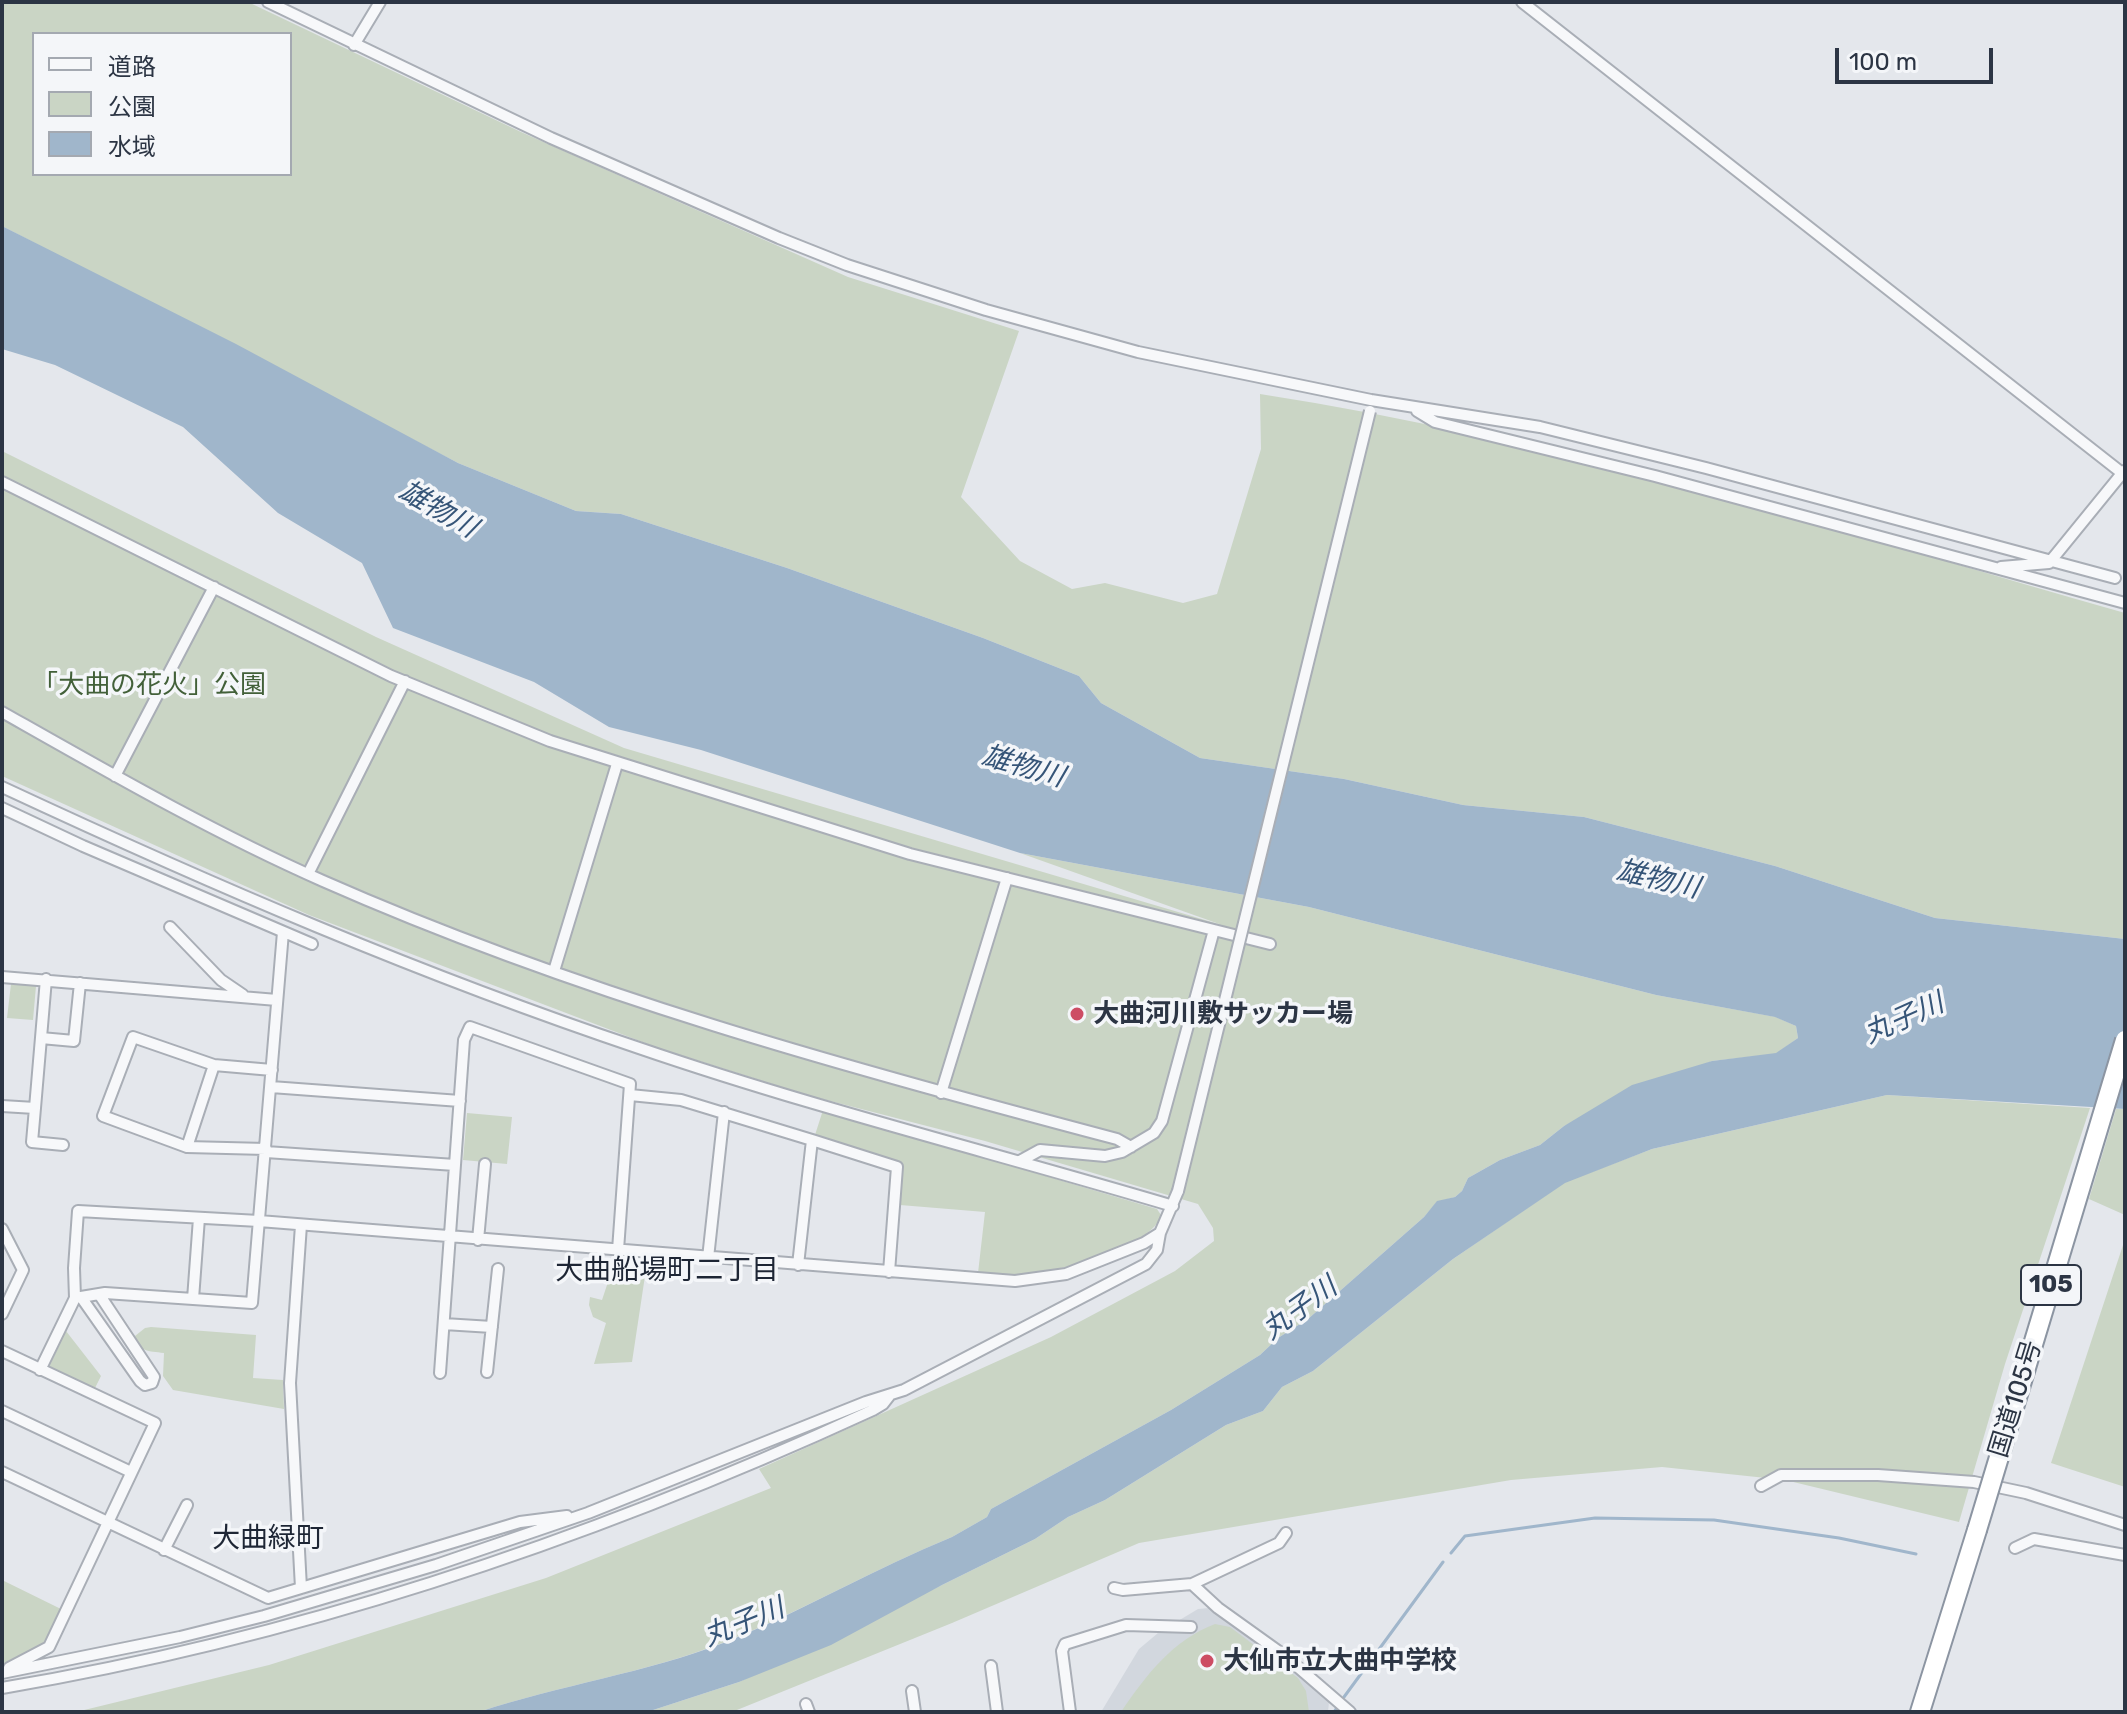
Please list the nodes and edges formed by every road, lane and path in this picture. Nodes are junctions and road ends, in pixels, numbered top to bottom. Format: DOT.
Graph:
graph roads {
  1 [pos="268,2"];
  2 [pos="380,2"];
  3 [pos="1522,2"];
  4 [pos="354,45"];
  5 [pos="1371,406"];
  6 [pos="1411,407"];
  7 [pos="2123,471"];
  8 [pos="2,482"];
  9 [pos="2054,560"];
  10 [pos="1998,568"];
  11 [pos="2115,578"];
  12 [pos="214,587"];
  13 [pos="2125,603"];
  14 [pos="405,681"];
  15 [pos="2,712"];
  16 [pos="617,764"];
  17 [pos="115,776"];
  18 [pos="2,787"];
  19 [pos="2,808"];
  20 [pos="308,874"];
  21 [pos="1007,878"];
  22 [pos="170,927"];
  23 [pos="1214,930"];
  24 [pos="283,932"];
  25 [pos="312,944"];
  26 [pos="1270,944"];
  27 [pos="554,971"];
  28 [pos="2,977"];
  29 [pos="46,979"];
  30 [pos="80,983"];
  31 [pos="245,996"];
  32 [pos="277,1000"];
  33 [pos="41,1038"];
  34 [pos="2125,1040"];
  35 [pos="214,1065"];
  36 [pos="272,1070"];
  37 [pos="271,1087"];
  38 [pos="941,1093"];
  39 [pos="630,1095"];
  40 [pos="460,1101"];
  41 [pos="2,1106"];
  42 [pos="35,1108"];
  43 [pos="724,1112"];
  44 [pos="812,1140"];
  45 [pos="63,1145"];
  46 [pos="187,1147"];
  47 [pos="1131,1147"];
  48 [pos="266,1150"];
  49 [pos="1020,1161"];
  50 [pos="485,1164"];
  51 [pos="455,1165"];
  52 [pos="1173,1206"];
  53 [pos="199,1218"];
  54 [pos="259,1221"];
  55 [pos="301,1225"];
  56 [pos="2,1229"];
  57 [pos="1160,1233"];
  58 [pos="450,1238"];
  59 [pos="478,1240"];
  60 [pos="618,1250"];
  61 [pos="708,1258"];
  62 [pos="798,1265"];
  63 [pos="498,1269"];
  64 [pos="889,1272"];
  65 [pos="99,1294"];
  66 [pos="78,1298"];
  67 [pos="193,1299"];
  68 [pos="5,1300"];
  69 [pos="2,1314"];
  70 [pos="444,1324"];
  71 [pos="492,1327"];
  72 [pos="2,1351"];
  73 [pos="40,1370"];
  74 [pos="487,1372"];
  75 [pos="440,1373"];
  76 [pos="890,1395"];
  77 [pos="2,1411"];
  78 [pos="2,1472"];
  79 [pos="131,1472"];
  80 [pos="1761,1486"];
  81 [pos="187,1505"];
  82 [pos="588,1513"];
  83 [pos="108,1523"];
  84 [pos="2125,1525"];
  85 [pos="1286,1533"];
  86 [pos="2015,1548"];
  87 [pos="164,1550"];
  88 [pos="2125,1555"];
  89 [pos="1192,1584"];
  90 [pos="301,1588"];
  91 [pos="1114,1588"];
  92 [pos="271,1598"];
  93 [pos="274,1614"];
  94 [pos="1191,1627"];
  95 [pos="991,1666"];
  96 [pos="2,1673"];
  97 [pos="2,1688"];
  98 [pos="912,1691"];
  99 [pos="915,1712"];
  100 [pos="997,1712"];
  101 [pos="1070,1712"];
  102 [pos="1350,1712"];
  103 [pos="1920,1712"];
  1 -- 4 [label="street"];
  2 -- 4 [label="street"];
  3 -- 7 [label="street"];
  4 -- 5 [label="street"];
  5 -- 6 [label="street"];
  5 -- 52 [label="street, bridge"];
  6 -- 9 [label="street"];
  6 -- 10 [label="street"];
  7 -- 9 [label="street"];
  8 -- 12 [label="street"];
  9 -- 10 [label="street"];
  9 -- 11 [label="street"];
  10 -- 13 [label="street"];
  12 -- 14 [label="street"];
  12 -- 17 [label="street"];
  14 -- 16 [label="street"];
  14 -- 20 [label="street"];
  15 -- 17 [label="street"];
  16 -- 21 [label="street"];
  16 -- 27 [label="street"];
  17 -- 20 [label="street"];
  18 -- 49 [label="street"];
  19 -- 24 [label="street"];
  20 -- 27 [label="street"];
  21 -- 23 [label="street"];
  21 -- 38 [label="street"];
  22 -- 31 [label="street"];
  23 -- 26 [label="street"];
  23 -- 47 [label="street"];
  24 -- 25 [label="street"];
  24 -- 32 [label="street"];
  27 -- 38 [label="street"];
  28 -- 29 [label="street"];
  29 -- 30 [label="street"];
  29 -- 33 [label="street"];
  30 -- 31 [label="street"];
  30 -- 33 [label="street"];
  31 -- 32 [label="street"];
  32 -- 36 [label="street"];
  33 -- 42 [label="street"];
  34 -- 103 [label="highway, 国道105号 / 105, bridge"];
  35 -- 36 [label="street"];
  35 -- 46 [label="street"];
  35 -- 46 [label="street"];
  36 -- 37 [label="street"];
  37 -- 40 [label="street"];
  37 -- 48 [label="street"];
  38 -- 47 [label="street"];
  39 -- 40 [label="street"];
  39 -- 43 [label="street"];
  39 -- 60 [label="street"];
  40 -- 51 [label="street"];
  41 -- 42 [label="street"];
  42 -- 45 [label="street"];
  43 -- 44 [label="street"];
  43 -- 61 [label="street"];
  44 -- 62 [label="street"];
  44 -- 64 [label="street"];
  46 -- 48 [label="street"];
  47 -- 49 [label="street"];
  48 -- 51 [label="street"];
  48 -- 54 [label="street"];
  49 -- 52 [label="street"];
  50 -- 59 [label="street"];
  51 -- 58 [label="street"];
  52 -- 57 [label="street"];
  53 -- 54 [label="street"];
  53 -- 66 [label="street"];
  53 -- 67 [label="street"];
  54 -- 55 [label="street"];
  54 -- 67 [label="street"];
  55 -- 58 [label="street"];
  55 -- 90 [label="street"];
  56 -- 68 [label="street"];
  57 -- 64 [label="street"];
  57 -- 76 [label="street"];
  58 -- 59 [label="street"];
  58 -- 70 [label="street"];
  59 -- 60 [label="street"];
  60 -- 61 [label="street"];
  61 -- 62 [label="street"];
  62 -- 64 [label="street"];
  63 -- 71 [label="street"];
  65 -- 66 [label="street"];
  65 -- 66 [label="street"];
  65 -- 67 [label="street"];
  66 -- 73 [label="street"];
  68 -- 69 [label="street"];
  70 -- 71 [label="street"];
  70 -- 75 [label="street"];
  71 -- 74 [label="street"];
  72 -- 73 [label="street"];
  73 -- 79 [label="street"];
  76 -- 82 [label="street"];
  76 -- 97 [label="street"];
  77 -- 79 [label="street"];
  78 -- 83 [label="street"];
  79 -- 83 [label="street"];
  80 -- 84 [label="street"];
  81 -- 87 [label="street"];
  82 -- 90 [label="street"];
  82 -- 93 [label="street"];
  83 -- 87 [label="street"];
  83 -- 96 [label="street"];
  85 -- 89 [label="street"];
  86 -- 88 [label="street"];
  87 -- 92 [label="street"];
  89 -- 91 [label="street"];
  89 -- 102 [label="street"];
  90 -- 92 [label="street"];
  92 -- 93 [label="street"];
  93 -- 96 [label="street"];
  94 -- 101 [label="street"];
  95 -- 100 [label="street"];
  98 -- 99 [label="street"];
}
